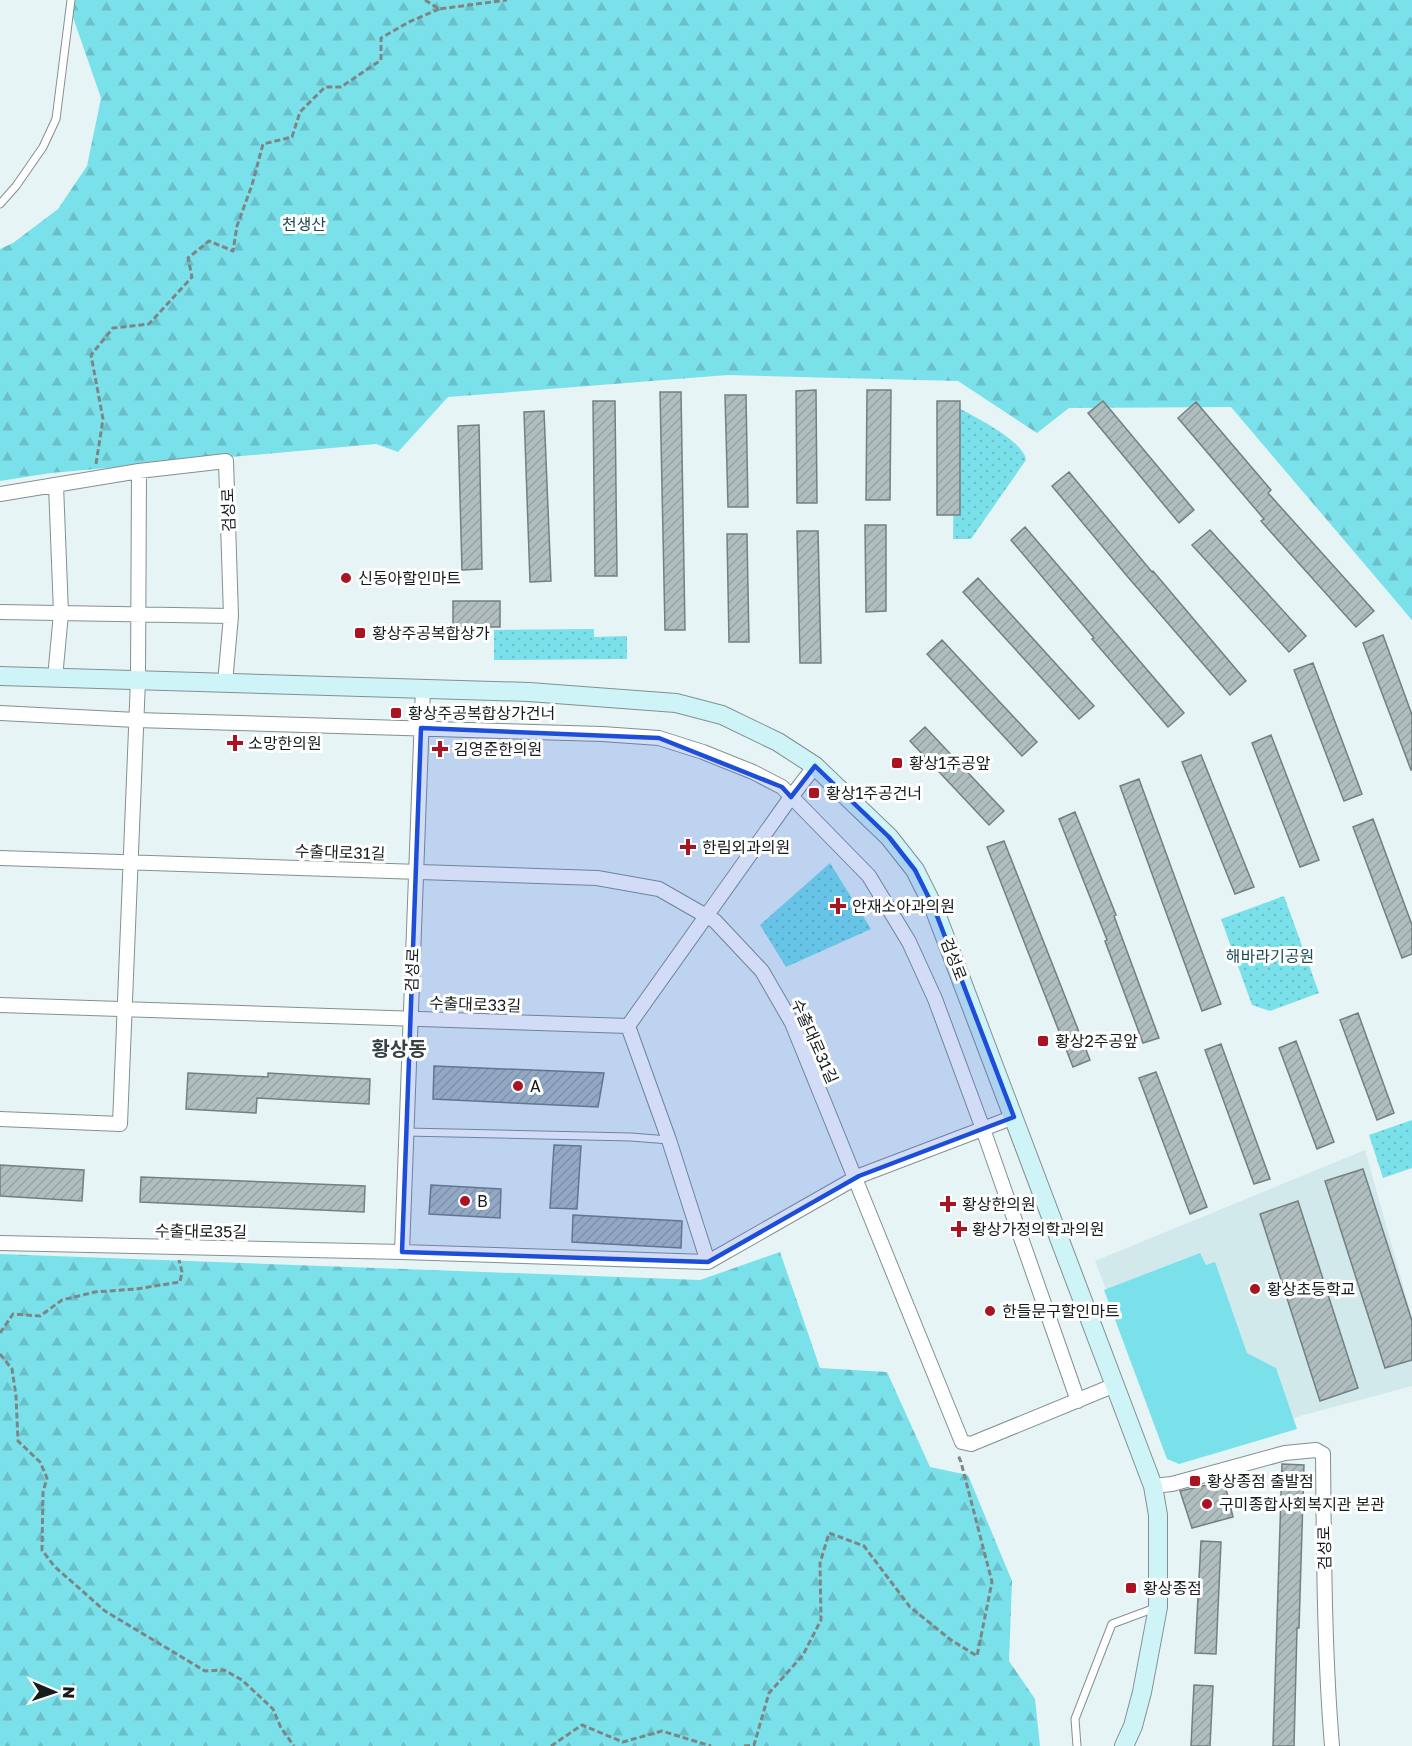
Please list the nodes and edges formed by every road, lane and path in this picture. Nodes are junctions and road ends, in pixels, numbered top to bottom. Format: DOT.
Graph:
graph roads {
  1 [pos="71,0"];
  2 [pos="425,0"];
  3 [pos="507,0"];
  4 [pos="439,9"];
  5 [pos="0,204"];
  6 [pos="138,471"];
  7 [pos="94,478"];
  8 [pos="56,485"];
  9 [pos="0,495"];
  10 [pos="0,612"];
  11 [pos="61,613"];
  12 [pos="139,615"];
  13 [pos="231,616"];
  14 [pos="0,676"];
  15 [pos="55,678"];
  16 [pos="138,680"];
  17 [pos="225,682"];
  18 [pos="423,688"];
  19 [pos="0,714"];
  20 [pos="136,720"];
  21 [pos="421,728"];
  22 [pos="815,766"];
  23 [pos="791,797"];
  24 [pos="0,858"];
  25 [pos="130,862"];
  26 [pos="416,872"];
  27 [pos="706,916"];
  28 [pos="0,1005"];
  29 [pos="124,1009"];
  30 [pos="410,1019"];
  31 [pos="628,1026"];
  32 [pos="1014,1117"];
  33 [pos="0,1119"];
  34 [pos="983,1129"];
  35 [pos="406,1132"];
  36 [pos="669,1140"];
  37 [pos="855,1178"];
  38 [pos="0,1243"];
  39 [pos="177,1246"];
  40 [pos="402,1252"];
  41 [pos="708,1263"];
  42 [pos="0,1333"];
  43 [pos="0,1354"];
  44 [pos="1115,1386"];
  45 [pos="1078,1401"];
  46 [pos="957,1452"];
  47 [pos="1153,1486"];
  48 [pos="1158,1607"];
  49 [pos="294,1746"];
  50 [pos="551,1746"];
  51 [pos="711,1746"];
  52 [pos="744,1746"];
  53 [pos="1077,1746"];
  54 [pos="1124,1746"];
  55 [pos="1332,1746"];
  1 -- 5 [label="lane"];
  2 -- 4 [label="path"];
  3 -- 4 [label="path"];
  4 -- 7 [label="path"];
  6 -- 7 [label="street, 검성로"];
  6 -- 12 [label="street"];
  6 -- 13 [label="street, 검성로"];
  7 -- 8 [label="street, 검성로"];
  8 -- 9 [label="street, 검성로"];
  8 -- 11 [label="street"];
  10 -- 11 [label="street"];
  11 -- 12 [label="street"];
  11 -- 15 [label="street"];
  12 -- 13 [label="street"];
  12 -- 16 [label="street"];
  13 -- 17 [label="street, 검성로"];
  14 -- 15 [label="street, 검성로"];
  15 -- 16 [label="street, 검성로"];
  16 -- 17 [label="street, 검성로"];
  16 -- 20 [label="street"];
  17 -- 18 [label="street, 검성로"];
  18 -- 21 [label="street, 검성로"];
  18 -- 22 [label="street, 검성로"];
  19 -- 20 [label="street"];
  20 -- 21 [label="street"];
  20 -- 25 [label="street"];
  21 -- 23 [label="street"];
  21 -- 26 [label="street, 검성로"];
  22 -- 23 [label="street"];
  22 -- 32 [label="street, 검성로"];
  23 -- 27 [label="street"];
  23 -- 34 [label="street"];
  24 -- 25 [label="street, 수출대로31길"];
  25 -- 26 [label="street, 수출대로31길"];
  25 -- 29 [label="street"];
  26 -- 27 [label="street, 수출대로31길"];
  26 -- 30 [label="street, 검성로"];
  27 -- 31 [label="street"];
  27 -- 37 [label="street, 수출대로31길"];
  28 -- 29 [label="street, 수출대로33길"];
  29 -- 30 [label="street, 수출대로33길"];
  29 -- 33 [label="street"];
  30 -- 31 [label="street, 수출대로33길"];
  30 -- 35 [label="street, 검성로"];
  31 -- 36 [label="street"];
  32 -- 34 [label="street"];
  32 -- 44 [label="street, 검성로"];
  34 -- 37 [label="street"];
  34 -- 45 [label="street"];
  35 -- 36 [label="lane"];
  35 -- 40 [label="street, 검성로"];
  36 -- 41 [label="street"];
  37 -- 41 [label="street"];
  37 -- 45 [label="street, 수출대로31길"];
  38 -- 39 [label="street, 수출대로35길"];
  39 -- 40 [label="street, 수출대로35길"];
  39 -- 42 [label="path"];
  40 -- 41 [label="street, 수출대로35길"];
  43 -- 49 [label="path"];
  44 -- 45 [label="street, 수출대로31길"];
  44 -- 47 [label="street, 검성로"];
  46 -- 52 [label="path"];
  47 -- 48 [label="street, 검성로"];
  47 -- 55 [label="street, 검성로"];
  48 -- 53 [label="lane"];
  48 -- 54 [label="street, 검성로"];
  50 -- 51 [label="path"];
}
